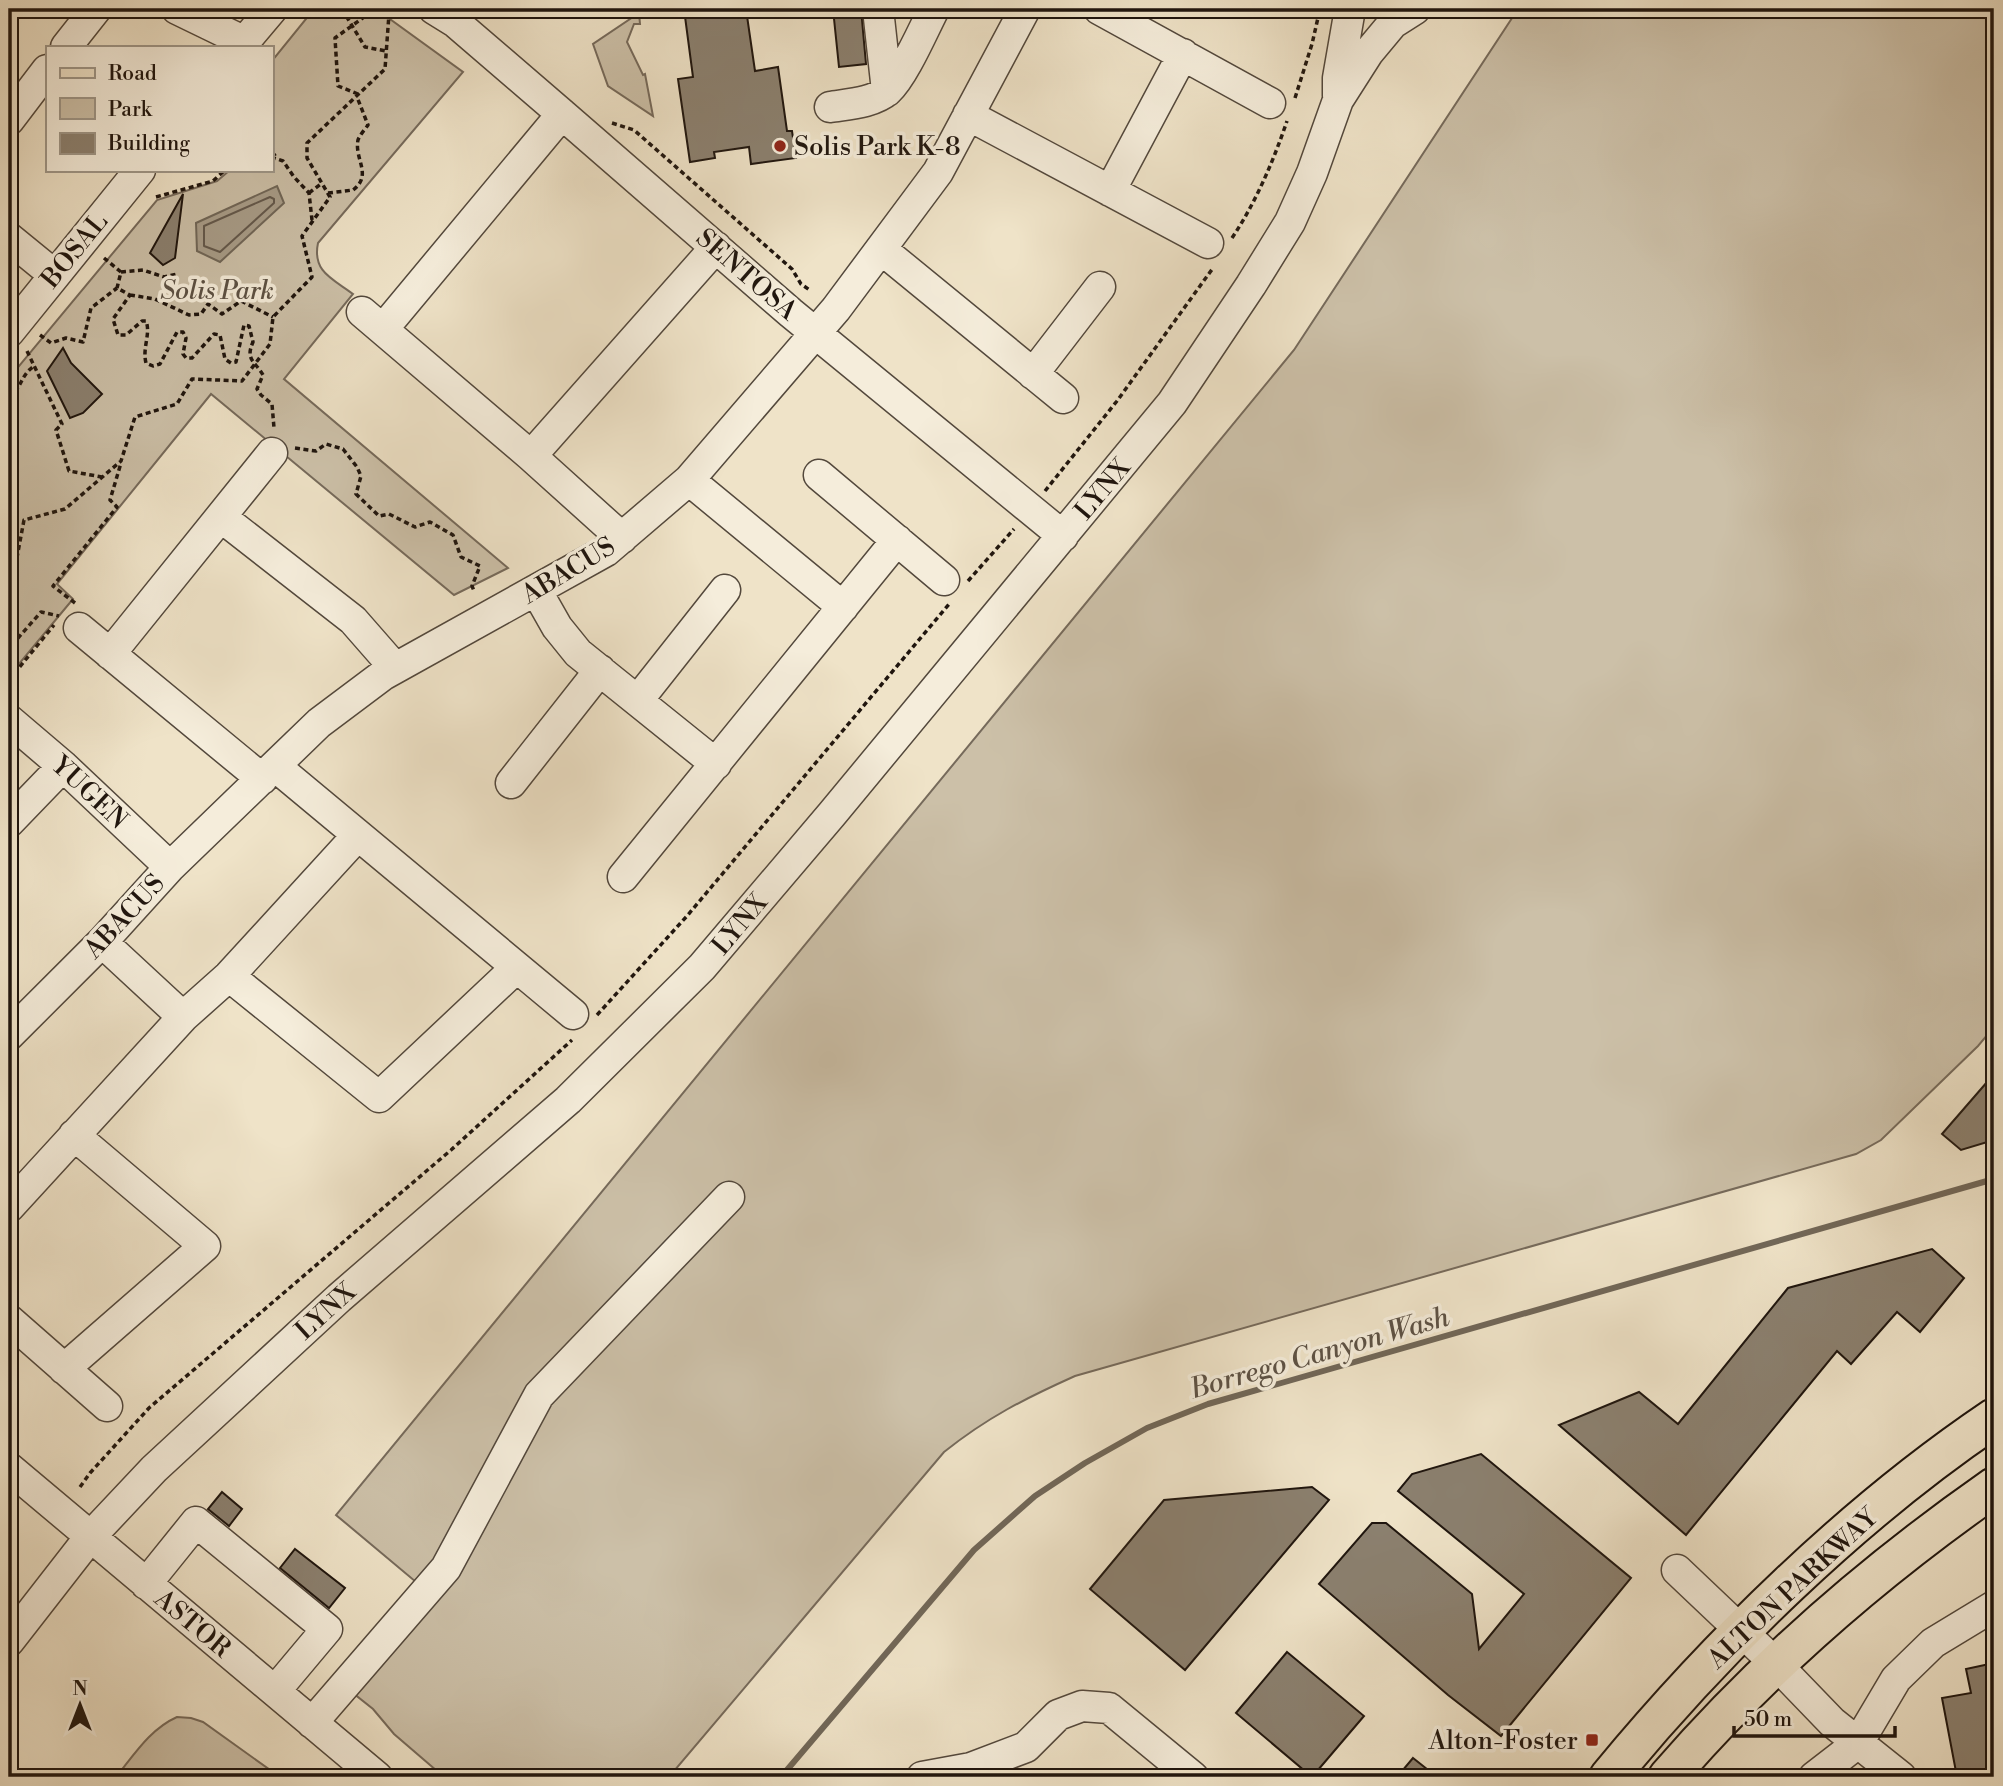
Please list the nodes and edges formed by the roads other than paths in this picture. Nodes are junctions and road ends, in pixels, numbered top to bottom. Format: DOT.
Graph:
graph roads {
  1 [pos="96,9"];
  2 [pos="177,9"];
  3 [pos="272,9"];
  4 [pos="434,9"];
  5 [pos="878,9"];
  6 [pos="934,9"];
  7 [pos="1025,9"];
  8 [pos="1099,9"];
  9 [pos="1350,9"];
  10 [pos="1415,9"];
  11 [pos="1139,18"];
  12 [pos="243,45"];
  13 [pos="67,46"];
  14 [pos="1183,54"];
  15 [pos="46,71"];
  16 [pos="887,91"];
  17 [pos="1338,100"];
  18 [pos="1270,103"];
  19 [pos="830,107"];
  20 [pos="562,114"];
  21 [pos="968,115"];
  22 [pos="9,120"];
  23 [pos="137,172"];
  24 [pos="1110,191"];
  25 [pos="9,238"];
  26 [pos="1208,243"];
  27 [pos="716,247"];
  28 [pos="881,248"];
  29 [pos="53,275"];
  30 [pos="1100,287"];
  31 [pos="816,332"];
  32 [pos="18,342"];
  33 [pos="1033,374"];
  34 [pos="1063,398"];
  35 [pos="282,445"];
  36 [pos="531,456"];
  37 [pos="819,475"];
  38 [pos="689,480"];
  39 [pos="221,517"];
  40 [pos="1062,536"];
  41 [pos="622,538"];
  42 [pos="897,540"];
  43 [pos="944,580"];
  44 [pos="536,590"];
  45 [pos="725,590"];
  46 [pos="843,607"];
  47 [pos="71,615"];
  48 [pos="110,654"];
  49 [pos="395,668"];
  50 [pos="600,670"];
  51 [pos="638,700"];
  52 [pos="9,720"];
  53 [pos="716,764"];
  54 [pos="63,766"];
  55 [pos="269,772"];
  56 [pos="511,783"];
  57 [pos="9,822"];
  58 [pos="358,835"];
  59 [pos="170,867"];
  60 [pos="623,877"];
  61 [pos="102,942"];
  62 [pos="516,968"];
  63 [pos="229,976"];
  64 [pos="573,1014"];
  65 [pos="183,1017"];
  66 [pos="9,1035"];
  67 [pos="74,1135"];
  68 [pos="729,1197"];
  69 [pos="9,1207"];
  70 [pos="9,1320"];
  71 [pos="64,1369"];
  72 [pos="107,1406"];
  73 [pos="1994,1418"];
  74 [pos="9,1468"];
  75 [pos="1994,1487"];
  76 [pos="90,1537"];
  77 [pos="1677,1570"];
  78 [pos="146,1584"];
  79 [pos="1994,1606"];
  80 [pos="1742,1632"];
  81 [pos="9,1641"];
  82 [pos="1775,1663"];
  83 [pos="275,1691"];
  84 [pos="312,1723"];
  85 [pos="1858,1743"];
  86 [pos="377,1777"];
  87 [pos="922,1777"];
  88 [pos="1193,1777"];
  89 [pos="1609,1777"];
  90 [pos="1668,1777"];
  91 [pos="1814,1777"];
  92 [pos="1901,1777"];
  1 -- 13 [label="street"];
  2 -- 12 [label="street"];
  3 -- 12 [label="street"];
  4 -- 20 [label="street, SENTOSA"];
  5 -- 16 [label="street"];
  6 -- 16 [label="street"];
  7 -- 21 [label="street, ABACUS"];
  8 -- 11 [label="street"];
  9 -- 17 [label="street, LYNX"];
  10 -- 17 [label="street, LYNX"];
  11 -- 14 [label="street"];
  14 -- 18 [label="street"];
  14 -- 24 [label="street"];
  15 -- 22 [label="street"];
  16 -- 19 [label="street"];
  17 -- 40 [label="street, LYNX"];
  20 -- 27 [label="street, SENTOSA"];
  20 -- 36 [label="street"];
  21 -- 24 [label="street"];
  21 -- 28 [label="street, ABACUS"];
  23 -- 29 [label="street, BOSAL"];
  24 -- 26 [label="street"];
  25 -- 29 [label="street"];
  27 -- 31 [label="street, SENTOSA"];
  27 -- 36 [label="street"];
  28 -- 31 [label="street, ABACUS"];
  28 -- 33 [label="street"];
  29 -- 32 [label="street, BOSAL"];
  30 -- 33 [label="street"];
  31 -- 38 [label="street, ABACUS"];
  31 -- 40 [label="street, SENTOSA"];
  33 -- 34 [label="street"];
  35 -- 39 [label="street"];
  36 -- 41 [label="street"];
  37 -- 42 [label="street"];
  38 -- 41 [label="street, ABACUS"];
  38 -- 46 [label="street"];
  39 -- 48 [label="street"];
  39 -- 49 [label="street"];
  40 -- 76 [label="street, LYNX"];
  41 -- 44 [label="street, ABACUS"];
  42 -- 43 [label="street"];
  42 -- 46 [label="street"];
  44 -- 49 [label="street, ABACUS"];
  44 -- 50 [label="street"];
  45 -- 51 [label="street"];
  46 -- 53 [label="street"];
  47 -- 48 [label="street"];
  48 -- 55 [label="street"];
  49 -- 55 [label="street, ABACUS"];
  50 -- 51 [label="street"];
  50 -- 56 [label="street"];
  51 -- 53 [label="street"];
  52 -- 54 [label="street, YUGEN"];
  53 -- 60 [label="street"];
  54 -- 57 [label="street"];
  54 -- 59 [label="street, YUGEN"];
  55 -- 58 [label="street"];
  55 -- 59 [label="street, ABACUS"];
  58 -- 62 [label="street"];
  58 -- 63 [label="street"];
  59 -- 61 [label="street, ABACUS"];
  61 -- 65 [label="street"];
  61 -- 66 [label="street, ABACUS"];
  62 -- 63 [label="street"];
  62 -- 64 [label="street"];
  63 -- 65 [label="street"];
  65 -- 67 [label="street"];
  67 -- 69 [label="street"];
  67 -- 71 [label="street"];
  68 -- 84 [label="street"];
  70 -- 71 [label="street"];
  71 -- 72 [label="street"];
  73 -- 80 [label="main road, ALTON PARKWAY"];
  74 -- 76 [label="street, ASTOR"];
  75 -- 82 [label="main road, ALTON PARKWAY"];
  76 -- 78 [label="street, ASTOR"];
  76 -- 81 [label="street, LYNX"];
  77 -- 80 [label="street"];
  78 -- 83 [label="street, ASTOR"];
  78 -- 83 [label="street"];
  79 -- 85 [label="street"];
  80 -- 82 [label="street"];
  80 -- 89 [label="main road, ALTON PARKWAY"];
  82 -- 85 [label="street"];
  82 -- 90 [label="main road, ALTON PARKWAY"];
  83 -- 84 [label="street, ASTOR"];
  84 -- 86 [label="street, ASTOR"];
  85 -- 91 [label="street"];
  85 -- 92 [label="street"];
  87 -- 88 [label="street"];
}
